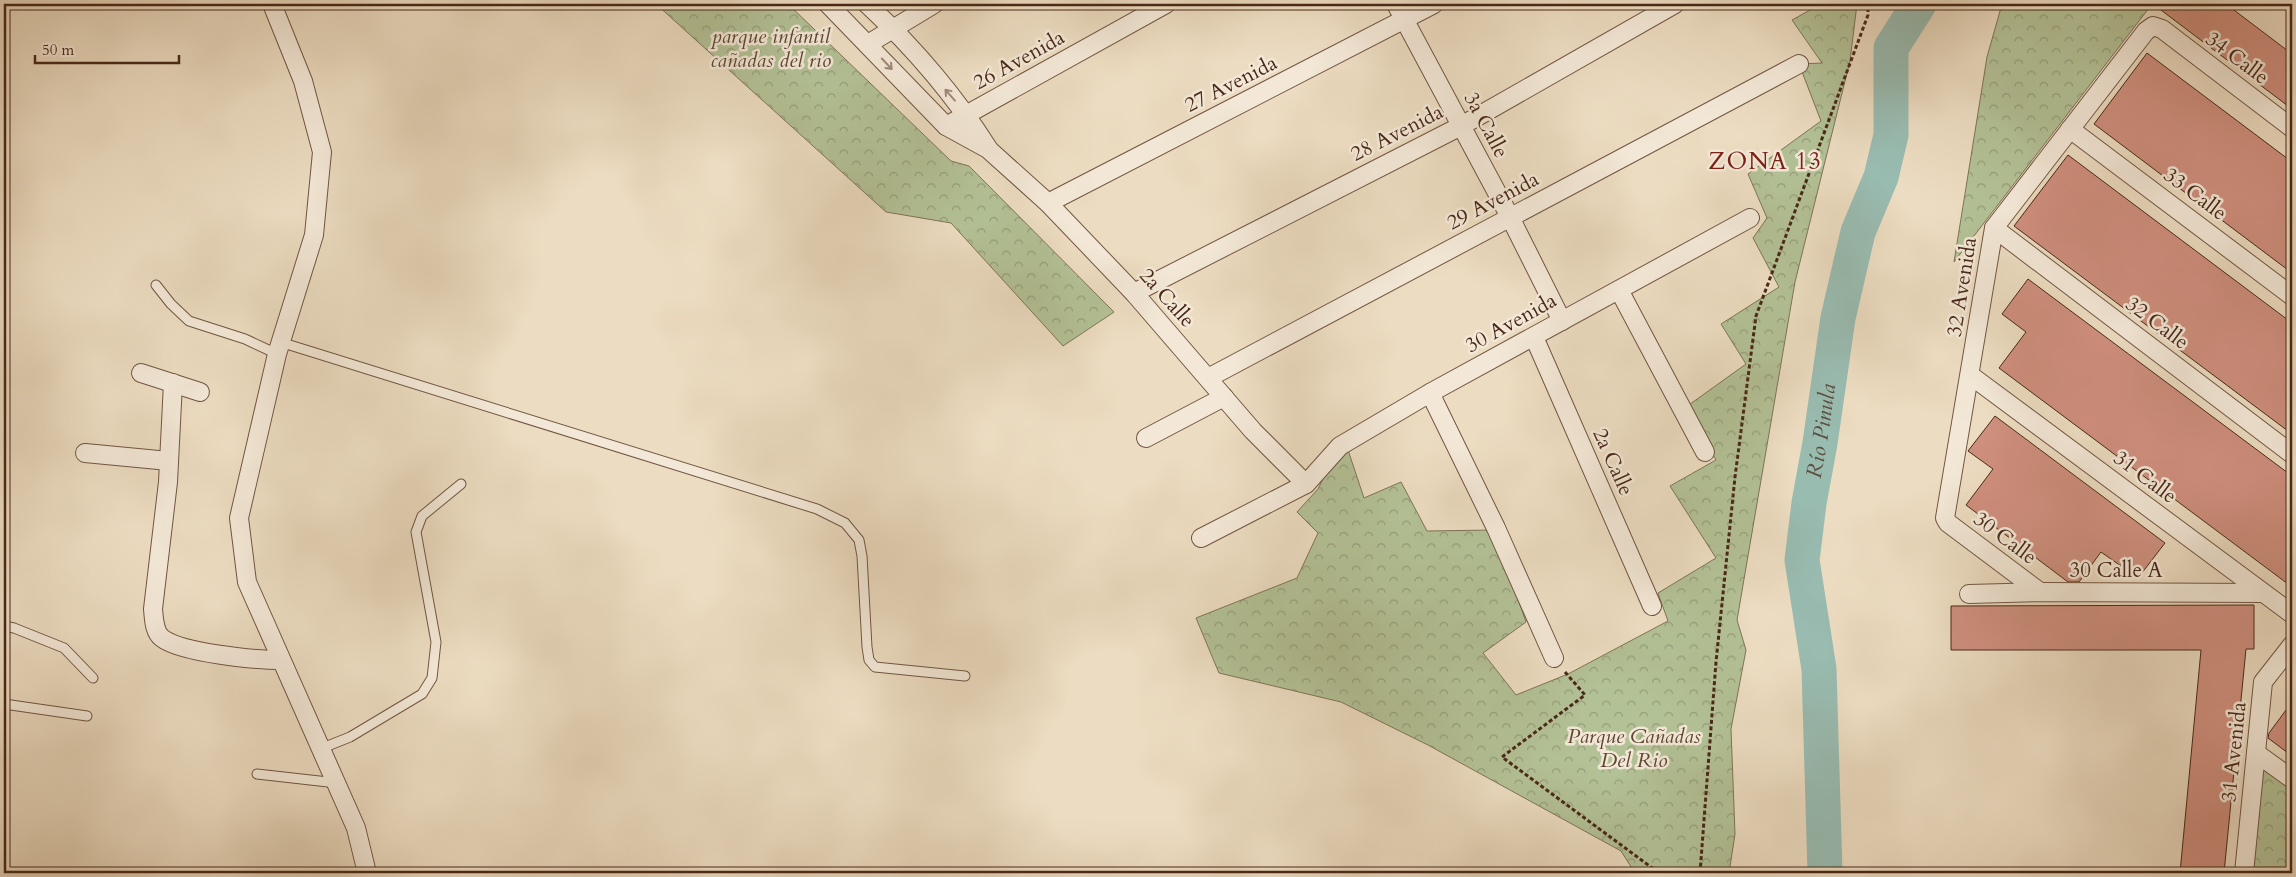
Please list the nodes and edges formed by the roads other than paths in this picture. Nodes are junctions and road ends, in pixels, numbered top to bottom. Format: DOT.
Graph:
graph roads {
  1 [pos="272,4"];
  2 [pos="828,4"];
  3 [pos="867,4"];
  4 [pos="934,4"];
  5 [pos="1166,4"];
  6 [pos="1396,4"];
  7 [pos="1434,4"];
  8 [pos="1675,4"];
  9 [pos="1404,20"];
  10 [pos="2153,26"];
  11 [pos="892,29"];
  12 [pos="868,44"];
  13 [pos="1799,64"];
  14 [pos="967,115"];
  15 [pos="946,126"];
  16 [pos="1461,126"];
  17 [pos="2292,128"];
  18 [pos="2070,129"];
  19 [pos="988,149"];
  20 [pos="1048,203"];
  21 [pos="1510,217"];
  22 [pos="1750,218"];
  23 [pos="1994,228"];
  24 [pos="156,284"];
  25 [pos="1619,290"];
  26 [pos="1134,293"];
  27 [pos="2292,296"];
  28 [pos="1562,321"];
  29 [pos="1534,337"];
  30 [pos="278,348"];
  31 [pos="141,373"];
  32 [pos="1970,375"];
  33 [pos="1208,378"];
  34 [pos="173,383"];
  35 [pos="200,392"];
  36 [pos="1430,393"];
  37 [pos="1224,397"];
  38 [pos="1146,438"];
  39 [pos="1705,452"];
  40 [pos="85,453"];
  41 [pos="2292,454"];
  42 [pos="169,461"];
  43 [pos="461,484"];
  44 [pos="1306,484"];
  45 [pos="1945,518"];
  46 [pos="1201,538"];
  47 [pos="2040,592"];
  48 [pos="2264,593"];
  49 [pos="1969,594"];
  50 [pos="1652,606"];
  51 [pos="2292,614"];
  52 [pos="4,626"];
  53 [pos="2292,645"];
  54 [pos="1554,658"];
  55 [pos="281,660"];
  56 [pos="965,676"];
  57 [pos="92,678"];
  58 [pos="4,704"];
  59 [pos="87,716"];
  60 [pos="320,749"];
  61 [pos="2256,753"];
  62 [pos="257,774"];
  63 [pos="2292,780"];
  64 [pos="337,783"];
  65 [pos="367,873"];
  66 [pos="2244,873"];
  1 -- 30 [label="street"];
  2 -- 12 [label="street, 2a Calle"];
  3 -- 11 [label="street, 2a Calle"];
  4 -- 11 [label="street"];
  5 -- 14 [label="street, 26 Avenida"];
  6 -- 9 [label="street, 3a Calle"];
  7 -- 9 [label="street, 27 Avenida"];
  8 -- 16 [label="street, 28 Avenida"];
  9 -- 16 [label="street, 3a Calle"];
  9 -- 20 [label="street, 27 Avenida"];
  10 -- 17 [label="street, 34 Calle"];
  10 -- 18 [label="street, 32 Avenida"];
  11 -- 12 [label="street"];
  14 -- 11 [label="street, 2a Calle, one-way"];
  12 -- 15 [label="street, 2a Calle, one-way"];
  13 -- 21 [label="street, 29 Avenida"];
  14 -- 15 [label="street, 26 Avenida"];
  14 -- 19 [label="street, 2a Calle"];
  15 -- 19 [label="street, 2a Calle"];
  16 -- 21 [label="street, 3a Calle"];
  16 -- 26 [label="street, 28 Avenida"];
  18 -- 23 [label="street, 32 Avenida"];
  18 -- 27 [label="street, 33 Calle"];
  19 -- 20 [label="street, 2a Calle"];
  20 -- 26 [label="street, 2a Calle"];
  21 -- 28 [label="street, 3a Calle"];
  21 -- 33 [label="street, 29 Avenida"];
  22 -- 25 [label="street, 30 Avenida"];
  23 -- 32 [label="street, 32 Avenida"];
  23 -- 41 [label="street, 32 Calle"];
  24 -- 30 [label="lane"];
  25 -- 28 [label="street, 30 Avenida"];
  25 -- 39 [label="street"];
  26 -- 33 [label="street, 2a Calle"];
  28 -- 29 [label="street, 30 Avenida"];
  29 -- 36 [label="street, 30 Avenida"];
  29 -- 50 [label="street, 2a Calle"];
  30 -- 55 [label="street"];
  30 -- 56 [label="lane"];
  31 -- 34 [label="street"];
  32 -- 45 [label="street, 32 Avenida"];
  32 -- 48 [label="street, 31 Calle"];
  33 -- 37 [label="street, 2a Calle"];
  34 -- 35 [label="street"];
  34 -- 42 [label="street"];
  36 -- 44 [label="street, 30 Avenida"];
  36 -- 54 [label="street"];
  37 -- 38 [label="street"];
  37 -- 44 [label="street, 2a Calle"];
  40 -- 42 [label="street"];
  42 -- 55 [label="street"];
  43 -- 60 [label="lane"];
  44 -- 46 [label="street"];
  45 -- 47 [label="street, 30 Calle"];
  47 -- 48 [label="street, 30 Calle A"];
  47 -- 49 [label="street, 30 Calle A"];
  48 -- 51 [label="street, 31 Calle"];
  52 -- 57 [label="lane"];
  53 -- 61 [label="street, 31 Avenida"];
  55 -- 60 [label="street"];
  58 -- 59 [label="lane"];
  60 -- 64 [label="street"];
  61 -- 63 [label="street"];
  61 -- 66 [label="street, 31 Avenida"];
  62 -- 64 [label="lane"];
  64 -- 65 [label="street"];
}
